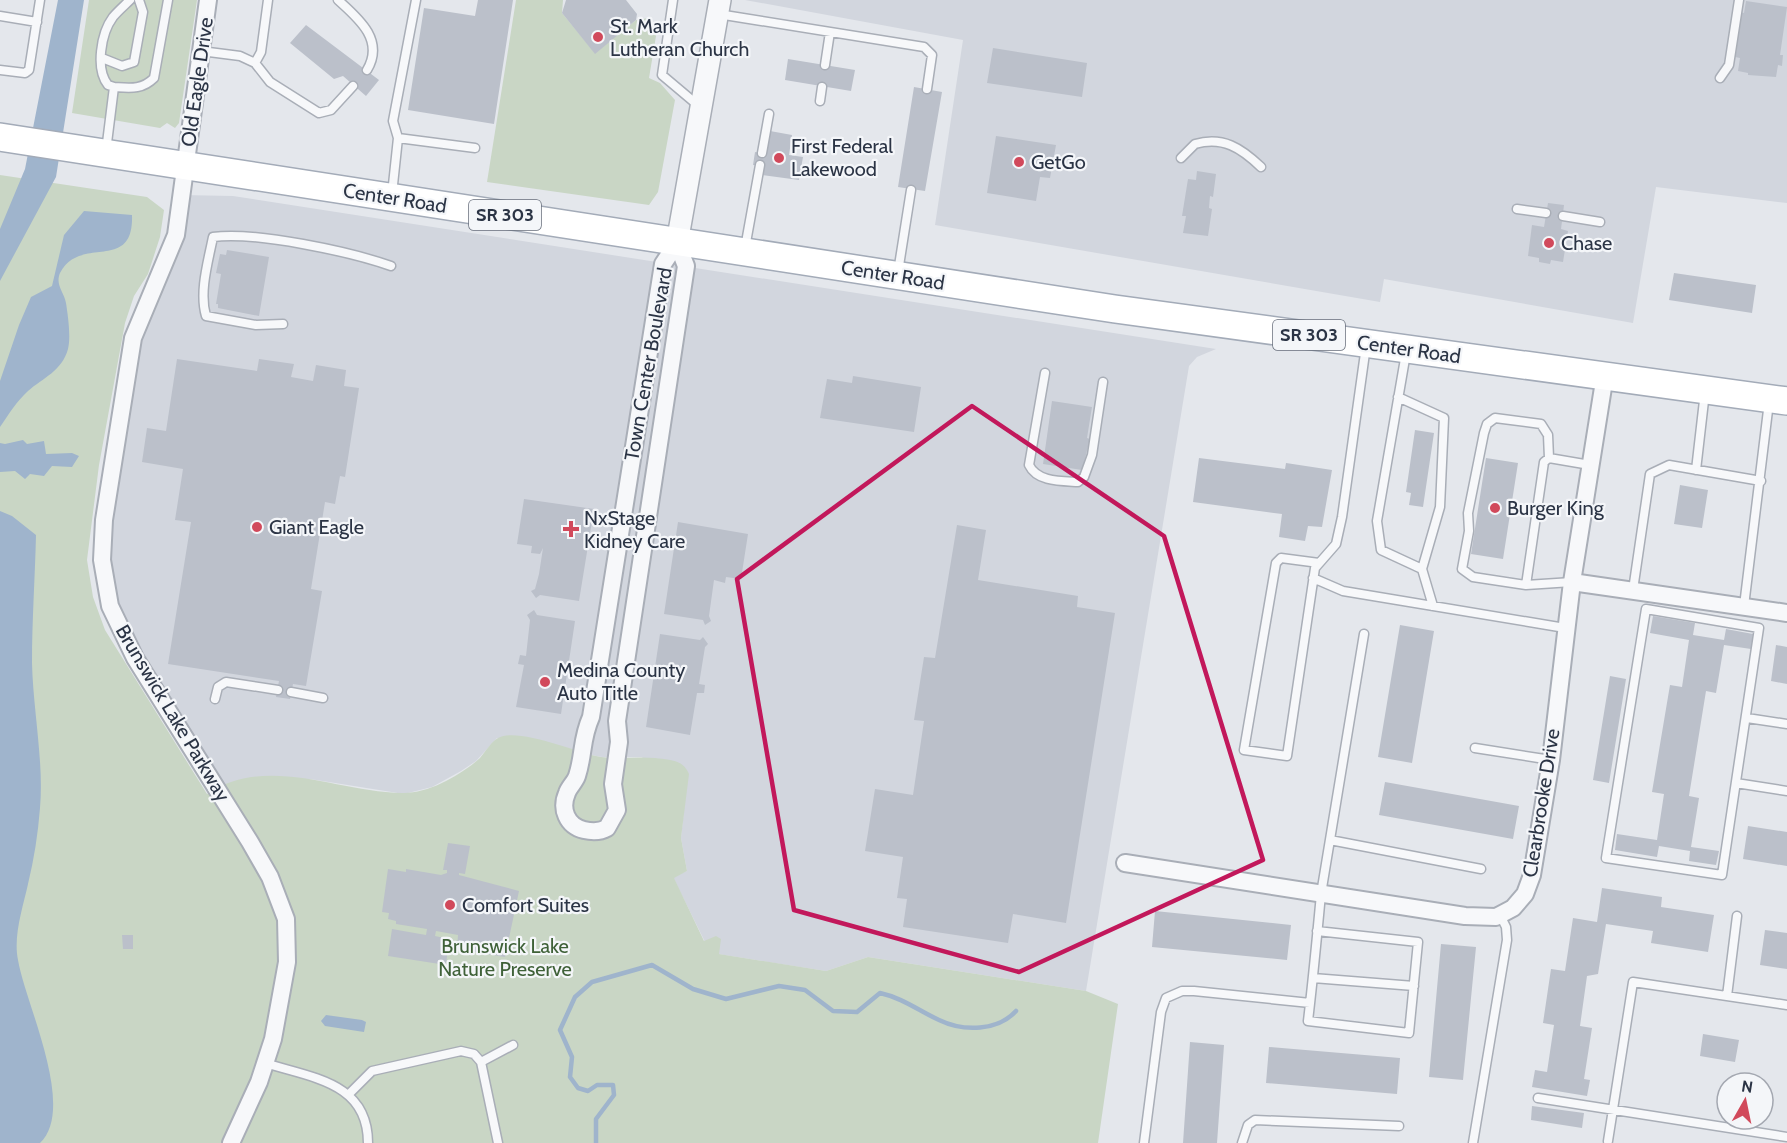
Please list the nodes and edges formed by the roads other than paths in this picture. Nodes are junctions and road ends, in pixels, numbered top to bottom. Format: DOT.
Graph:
graph roads {
  1 [pos="40,0"];
  2 [pos="130,0"];
  3 [pos="139,0"];
  4 [pos="168,0"];
  5 [pos="208,0"];
  6 [pos="268,0"];
  7 [pos="338,0"];
  8 [pos="416,0"];
  9 [pos="673,0"];
  10 [pos="1738,0"];
  11 [pos="719,7"];
  12 [pos="0,16"];
  13 [pos="37,22"];
  14 [pos="830,32"];
  15 [pos="201,51"];
  16 [pos="102,58"];
  17 [pos="255,63"];
  18 [pos="825,65"];
  19 [pos="0,70"];
  20 [pos="367,70"];
  21 [pos="1720,78"];
  22 [pos="353,86"];
  23 [pos="114,87"];
  24 [pos="822,87"];
  25 [pos="927,89"];
  26 [pos="820,101"];
  27 [pos="700,106"];
  28 [pos="769,114"];
  29 [pos="398,138"];
  30 [pos="11,139"];
  31 [pos="475,148"];
  32 [pos="106,152"];
  33 [pos="762,153"];
  34 [pos="1181,158"];
  35 [pos="185,164"];
  36 [pos="760,165"];
  37 [pos="1261,167"];
  38 [pos="911,189"];
  39 [pos="391,197"];
  40 [pos="1517,208"];
  41 [pos="1546,213"];
  42 [pos="1563,216"];
  43 [pos="1600,222"];
  44 [pos="677,243"];
  45 [pos="745,253"];
  46 [pos="391,266"];
  47 [pos="897,276"];
  48 [pos="283,324"];
  49 [pos="1367,343"];
  50 [pos="1407,349"];
  51 [pos="1045,373"];
  52 [pos="1605,375"];
  53 [pos="1103,382"];
  54 [pos="1705,391"];
  55 [pos="1398,397"];
  56 [pos="1778,399"];
  57 [pos="1549,458"];
  58 [pos="1590,465"];
  59 [pos="1696,470"];
  60 [pos="1761,482"];
  61 [pos="1319,563"];
  62 [pos="1422,569"];
  63 [pos="1313,578"];
  64 [pos="1572,582"];
  65 [pos="1526,585"];
  66 [pos="1633,590"];
  67 [pos="1433,606"];
  68 [pos="1744,606"];
  69 [pos="1787,613"];
  70 [pos="1565,628"];
  71 [pos="1364,634"];
  72 [pos="278,690"];
  73 [pos="291,692"];
  74 [pos="323,698"];
  75 [pos="215,699"];
  76 [pos="1747,718"];
  77 [pos="1787,724"];
  78 [pos="1475,748"];
  79 [pos="1551,760"];
  80 [pos="1736,783"];
  81 [pos="1787,791"];
  82 [pos="1330,840"];
  83 [pos="1125,863"];
  84 [pos="1481,868"];
  85 [pos="1321,894"];
  86 [pos="1500,915"];
  87 [pos="1737,916"];
  88 [pos="1317,931"];
  89 [pos="1312,978"];
  90 [pos="1414,986"];
  91 [pos="1727,996"];
  92 [pos="1310,1003"];
  93 [pos="1787,1005"];
  94 [pos="513,1045"];
  95 [pos="481,1062"];
  96 [pos="265,1063"];
  97 [pos="349,1094"];
  98 [pos="1538,1098"];
  99 [pos="1613,1109"];
  100 [pos="1399,1126"];
  101 [pos="1787,1137"];
  102 [pos="1608,1141"];
  103 [pos="231,1143"];
  104 [pos="368,1143"];
  105 [pos="498,1143"];
  106 [pos="1144,1143"];
  107 [pos="1242,1143"];
  108 [pos="1473,1143"];
  1 -- 13 [label="lane"];
  2 -- 16 [label="lane"];
  3 -- 16 [label="lane"];
  4 -- 23 [label="lane"];
  5 -- 15 [label="street, Old Eagle Drive"];
  6 -- 17 [label="lane"];
  7 -- 20 [label="lane"];
  8 -- 29 [label="lane"];
  9 -- 27 [label="lane"];
  10 -- 21 [label="lane"];
  11 -- 14 [label="lane"];
  11 -- 27 [label="street"];
  12 -- 13 [label="lane"];
  13 -- 19 [label="lane"];
  14 -- 18 [label="lane"];
  14 -- 25 [label="lane"];
  15 -- 17 [label="lane"];
  15 -- 35 [label="street, Old Eagle Drive"];
  16 -- 23 [label="lane"];
  17 -- 22 [label="lane"];
  23 -- 32 [label="lane"];
  24 -- 26 [label="lane"];
  27 -- 44 [label="street"];
  28 -- 33 [label="lane"];
  29 -- 31 [label="lane"];
  29 -- 39 [label="lane"];
  30 -- 32 [label="main road, Center Road / SR 303"];
  32 -- 35 [label="main road, Center Road / SR 303"];
  34 -- 37 [label="lane"];
  35 -- 39 [label="main road, Center Road / SR 303"];
  35 -- 96 [label="street, Brunswick Lake Parkway"];
  36 -- 45 [label="lane"];
  38 -- 47 [label="lane"];
  39 -- 44 [label="main road, Center Road / SR 303"];
  40 -- 41 [label="lane"];
  42 -- 43 [label="lane"];
  44 -- 44 [label="street, Town Center Boulevard"];
  44 -- 45 [label="main road, Center Road / SR 303"];
  45 -- 47 [label="main road, Center Road / SR 303"];
  46 -- 48 [label="lane"];
  47 -- 49 [label="main road, Center Road / SR 303"];
  49 -- 50 [label="main road, Center Road / SR 303"];
  49 -- 61 [label="lane"];
  50 -- 52 [label="main road, Center Road / SR 303"];
  50 -- 55 [label="lane"];
  51 -- 53 [label="lane"];
  52 -- 54 [label="main road, Center Road / SR 303"];
  52 -- 58 [label="street, Clearbrooke Drive"];
  54 -- 56 [label="main road, Center Road / SR 303"];
  54 -- 59 [label="lane"];
  55 -- 62 [label="lane"];
  55 -- 62 [label="lane"];
  56 -- 60 [label="lane"];
  57 -- 58 [label="lane"];
  57 -- 65 [label="lane"];
  57 -- 65 [label="lane"];
  58 -- 64 [label="street, Clearbrooke Drive"];
  59 -- 60 [label="lane"];
  59 -- 66 [label="lane"];
  60 -- 68 [label="lane"];
  61 -- 63 [label="lane"];
  61 -- 63 [label="lane"];
  62 -- 67 [label="lane"];
  63 -- 67 [label="lane"];
  64 -- 65 [label="lane"];
  64 -- 66 [label="street"];
  64 -- 70 [label="street, Clearbrooke Drive"];
  66 -- 68 [label="street"];
  67 -- 70 [label="lane"];
  68 -- 69 [label="street"];
  70 -- 79 [label="street, Clearbrooke Drive"];
  71 -- 82 [label="lane"];
  72 -- 75 [label="lane"];
  73 -- 74 [label="lane"];
  76 -- 77 [label="lane"];
  76 -- 80 [label="lane"];
  76 -- 80 [label="lane"];
  78 -- 79 [label="lane"];
  79 -- 86 [label="street, Clearbrooke Drive"];
  80 -- 81 [label="lane"];
  82 -- 84 [label="lane"];
  82 -- 85 [label="lane"];
  83 -- 85 [label="street"];
  85 -- 86 [label="street"];
  85 -- 88 [label="lane"];
  86 -- 108 [label="lane"];
  87 -- 91 [label="lane"];
  88 -- 89 [label="lane"];
  88 -- 90 [label="lane"];
  89 -- 90 [label="lane"];
  89 -- 92 [label="lane"];
  90 -- 92 [label="lane"];
  91 -- 93 [label="lane"];
  91 -- 99 [label="lane"];
  92 -- 106 [label="lane"];
  94 -- 95 [label="lane"];
  95 -- 97 [label="lane"];
  95 -- 105 [label="lane"];
  96 -- 97 [label="lane"];
  96 -- 103 [label="street, Brunswick Lake Parkway"];
  97 -- 104 [label="lane"];
  98 -- 99 [label="lane"];
  99 -- 101 [label="lane"];
  99 -- 102 [label="lane"];
  100 -- 107 [label="lane"];
}
